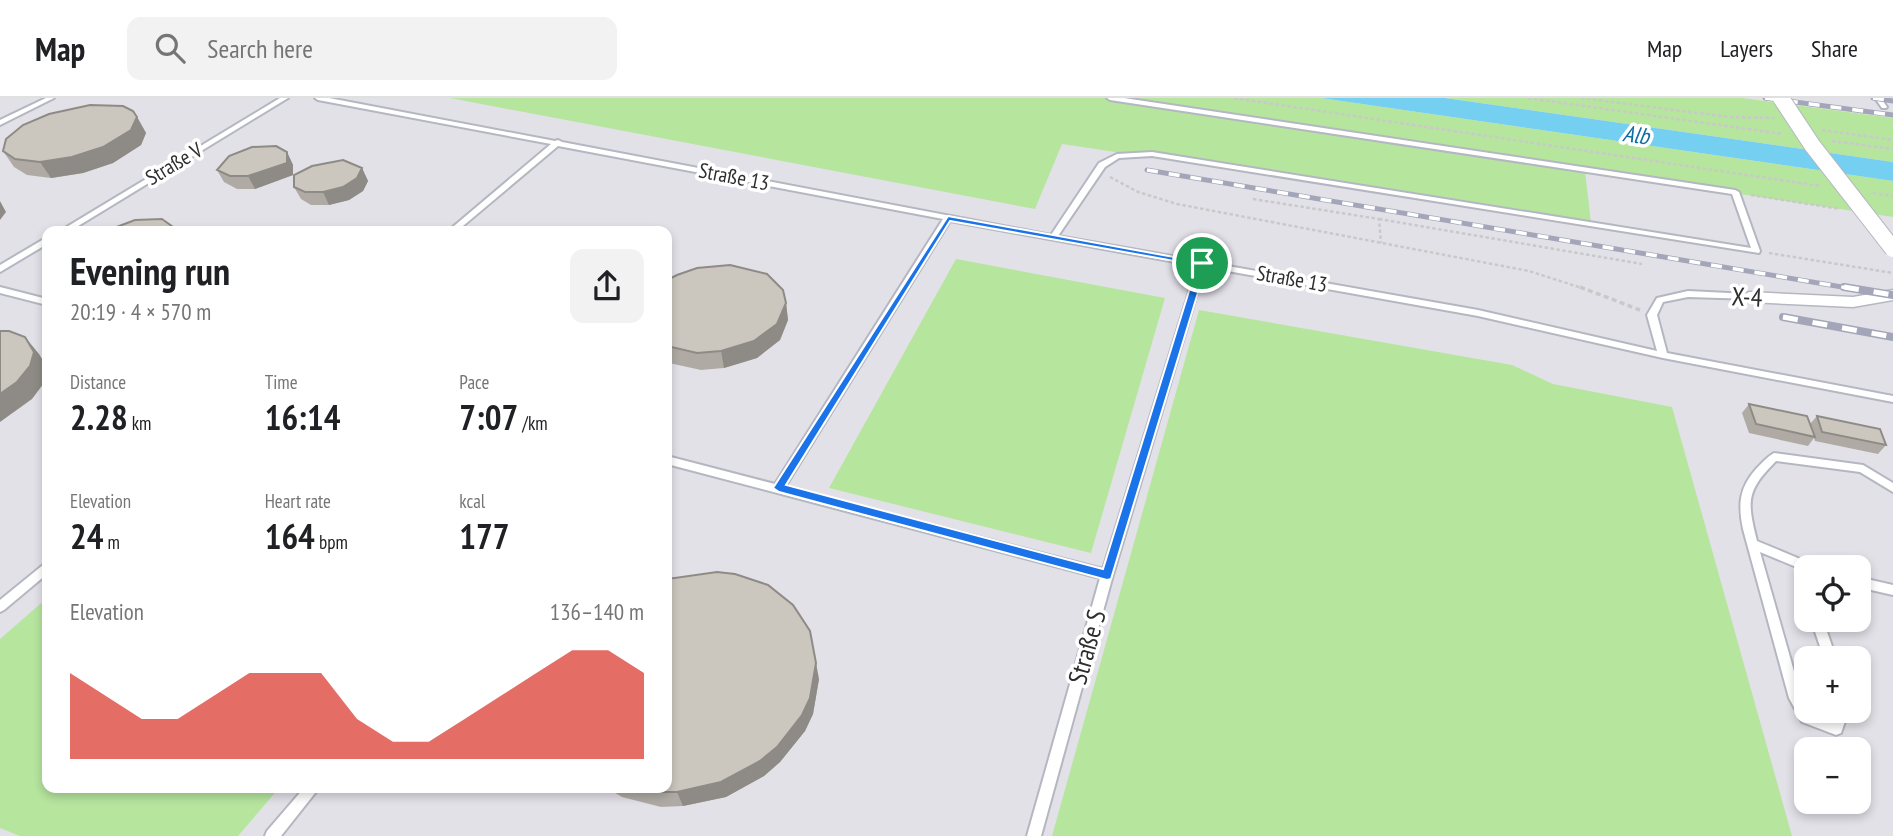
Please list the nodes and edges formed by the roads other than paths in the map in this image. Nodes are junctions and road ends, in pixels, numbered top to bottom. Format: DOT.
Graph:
graph roads {
  1 [pos="51,98"];
  2 [pos="285,98"];
  3 [pos="318,98"];
  4 [pos="1110,98"];
  5 [pos="1781,98"];
  6 [pos="1878,98"];
  7 [pos="1884,107"];
  8 [pos="0,123"];
  9 [pos="558,142"];
  10 [pos="948,218"];
  11 [pos="72,226"];
  12 [pos="458,226"];
  13 [pos="1053,238"];
  14 [pos="42,244"];
  15 [pos="1893,249"];
  16 [pos="1202,263"];
  17 [pos="0,269"];
  18 [pos="0,290"];
  19 [pos="1893,295"];
  20 [pos="1749,297"];
  21 [pos="42,301"];
  22 [pos="1662,355"];
  23 [pos="1893,400"];
  24 [pos="672,461"];
  25 [pos="779,488"];
  26 [pos="1893,488"];
  27 [pos="1752,544"];
  28 [pos="1794,561"];
  29 [pos="42,572"];
  30 [pos="1107,575"];
  31 [pos="1871,585"];
  32 [pos="1893,590"];
  33 [pos="0,607"];
  34 [pos="1794,691"];
  35 [pos="1820,723"];
  36 [pos="1838,723"];
  37 [pos="308,793"];
  38 [pos="272,836"];
  39 [pos="1034,836"];
  1 -- 8 [label="lane"];
  2 -- 11 [label="lane, Straße V"];
  3 -- 9 [label="lane, Straße 13"];
  4 -- 13 [label="lane"];
  5 -- 15 [label="street, bridge"];
  6 -- 7 [label="lane"];
  9 -- 10 [label="lane, Straße 13"];
  9 -- 12 [label="lane"];
  10 -- 13 [label="lane, Straße 13"];
  10 -- 25 [label="lane"];
  13 -- 16 [label="lane, Straße 13"];
  14 -- 17 [label="lane"];
  16 -- 22 [label="lane, Straße 13"];
  16 -- 30 [label="lane, Straße S"];
  18 -- 21 [label="lane"];
  19 -- 20 [label="street, X-4"];
  20 -- 22 [label="lane, X-4"];
  22 -- 23 [label="lane, Straße 13"];
  24 -- 25 [label="lane"];
  25 -- 30 [label="lane"];
  26 -- 27 [label="lane"];
  27 -- 28 [label="lane"];
  27 -- 34 [label="lane"];
  29 -- 33 [label="lane"];
  30 -- 39 [label="lane, Straße S"];
  31 -- 32 [label="lane"];
  35 -- 36 [label="lane"];
  37 -- 38 [label="lane"];
}
